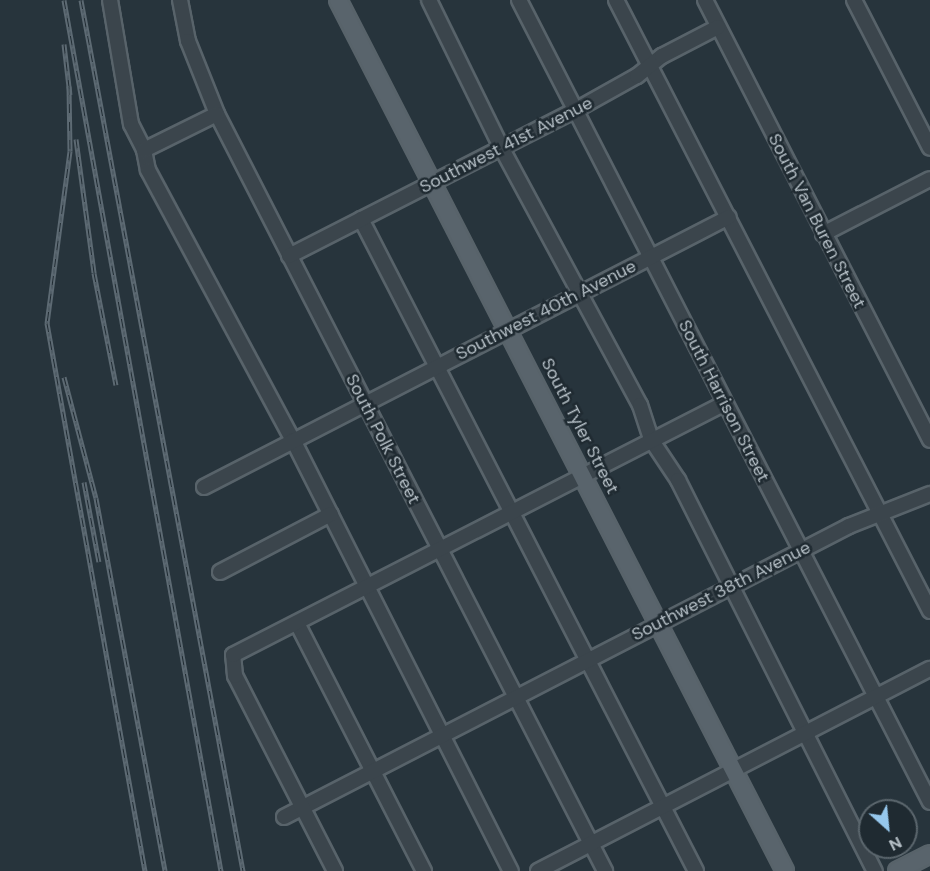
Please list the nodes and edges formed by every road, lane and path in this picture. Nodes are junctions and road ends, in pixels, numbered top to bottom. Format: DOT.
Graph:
graph roads {
  1 [pos="110,0"];
  2 [pos="180,0"];
  3 [pos="338,0"];
  4 [pos="429,0"];
  5 [pos="519,0"];
  6 [pos="616,0"];
  7 [pos="705,0"];
  8 [pos="854,0"];
  9 [pos="718,27"];
  10 [pos="650,66"];
  11 [pos="574,111"];
  12 [pos="216,114"];
  13 [pos="501,147"];
  14 [pos="930,148"];
  15 [pos="144,150"];
  16 [pos="930,179"];
  17 [pos="432,183"];
  18 [pos="729,217"];
  19 [pos="361,219"];
  20 [pos="823,234"];
  21 [pos="289,256"];
  22 [pos="650,257"];
  23 [pos="580,292"];
  24 [pos="508,328"];
  25 [pos="435,366"];
  26 [pos="365,403"];
  27 [pos="725,403"];
  28 [pos="293,440"];
  29 [pos="930,440"];
  30 [pos="652,441"];
  31 [pos="584,476"];
  32 [pos="204,486"];
  33 [pos="930,494"];
  34 [pos="510,513"];
  35 [pos="331,514"];
  36 [pos="880,514"];
  37 [pos="439,549"];
  38 [pos="801,550"];
  39 [pos="220,572"];
  40 [pos="368,586"];
  41 [pos="729,587"];
  42 [pos="930,611"];
  43 [pos="297,623"];
  44 [pos="658,623"];
  45 [pos="587,660"];
  46 [pos="930,669"];
  47 [pos="516,697"];
  48 [pos="876,697"];
  49 [pos="443,735"];
  50 [pos="805,735"];
  51 [pos="373,771"];
  52 [pos="733,771"];
  53 [pos="930,802"];
  54 [pos="302,807"];
  55 [pos="663,807"];
  56 [pos="284,816"];
  57 [pos="591,844"];
  58 [pos="930,854"];
  59 [pos="335,871"];
  60 [pos="424,871"];
  61 [pos="512,871"];
  62 [pos="538,871"];
  63 [pos="605,871"];
  64 [pos="696,871"];
  65 [pos="785,871"];
  66 [pos="875,871"];
  67 [pos="897,871"];
  1 -- 15 [label="street"];
  2 -- 12 [label="street, South Polk Street"];
  3 -- 17 [label="main road, South Tyler Street"];
  4 -- 13 [label="street"];
  5 -- 11 [label="street, South Harrison Street"];
  6 -- 10 [label="street"];
  7 -- 9 [label="street, South Van Buren Street"];
  8 -- 14 [label="street"];
  9 -- 10 [label="street, Southwest 41st Avenue"];
  9 -- 20 [label="street, South Van Buren Street"];
  10 -- 11 [label="street, Southwest 41st Avenue"];
  10 -- 18 [label="street"];
  11 -- 13 [label="street, Southwest 41st Avenue"];
  11 -- 22 [label="street, South Harrison Street"];
  12 -- 15 [label="street"];
  12 -- 21 [label="street, South Polk Street"];
  13 -- 17 [label="street, Southwest 41st Avenue"];
  13 -- 23 [label="street"];
  15 -- 28 [label="street"];
  16 -- 20 [label="street"];
  17 -- 19 [label="street, Southwest 41st Avenue"];
  17 -- 24 [label="main road, South Tyler Street"];
  18 -- 22 [label="street, Southwest 40th Avenue"];
  18 -- 36 [label="street"];
  19 -- 21 [label="street, Southwest 41st Avenue"];
  19 -- 25 [label="street"];
  20 -- 29 [label="street, South Van Buren Street"];
  21 -- 26 [label="street, South Polk Street"];
  22 -- 23 [label="street, Southwest 40th Avenue"];
  22 -- 27 [label="street, South Harrison Street"];
  23 -- 24 [label="street, Southwest 40th Avenue"];
  23 -- 30 [label="street"];
  24 -- 25 [label="street, Southwest 40th Avenue"];
  24 -- 31 [label="main road, South Tyler Street"];
  25 -- 26 [label="street, Southwest 40th Avenue"];
  25 -- 34 [label="street"];
  26 -- 28 [label="street, Southwest 40th Avenue"];
  26 -- 37 [label="street, South Polk Street"];
  27 -- 30 [label="street"];
  27 -- 38 [label="street, South Harrison Street"];
  28 -- 32 [label="street, Southwest 40th Avenue"];
  28 -- 35 [label="street"];
  30 -- 31 [label="street"];
  30 -- 41 [label="street"];
  31 -- 34 [label="street"];
  31 -- 44 [label="main road, South Tyler Street"];
  33 -- 36 [label="street, Southwest 38th Avenue"];
  34 -- 37 [label="street"];
  34 -- 45 [label="street"];
  35 -- 39 [label="street"];
  35 -- 40 [label="street"];
  36 -- 38 [label="street, Southwest 38th Avenue"];
  36 -- 42 [label="street"];
  37 -- 40 [label="street"];
  37 -- 47 [label="street, South Polk Street"];
  38 -- 41 [label="street, Southwest 38th Avenue"];
  38 -- 48 [label="street, South Harrison Street"];
  40 -- 43 [label="street"];
  40 -- 49 [label="street"];
  41 -- 44 [label="street, Southwest 38th Avenue"];
  41 -- 50 [label="street"];
  43 -- 51 [label="street"];
  43 -- 54 [label="street"];
  44 -- 45 [label="street, Southwest 38th Avenue"];
  44 -- 52 [label="main road, South Tyler Street"];
  45 -- 47 [label="street, Southwest 38th Avenue"];
  45 -- 55 [label="street"];
  46 -- 48 [label="street"];
  47 -- 49 [label="street, Southwest 38th Avenue"];
  47 -- 57 [label="street, South Polk Street"];
  48 -- 50 [label="street"];
  48 -- 53 [label="street, South Harrison Street"];
  49 -- 51 [label="street, Southwest 38th Avenue"];
  49 -- 61 [label="street"];
  50 -- 52 [label="street"];
  50 -- 66 [label="street"];
  51 -- 54 [label="street, Southwest 38th Avenue"];
  51 -- 60 [label="street"];
  52 -- 55 [label="street"];
  52 -- 65 [label="main road, South Tyler Street"];
  54 -- 56 [label="street, Southwest 38th Avenue"];
  54 -- 59 [label="street"];
  55 -- 57 [label="street"];
  55 -- 64 [label="street"];
  57 -- 62 [label="street"];
  57 -- 63 [label="street, South Polk Street"];
  58 -- 67 [label="main road"];
}
